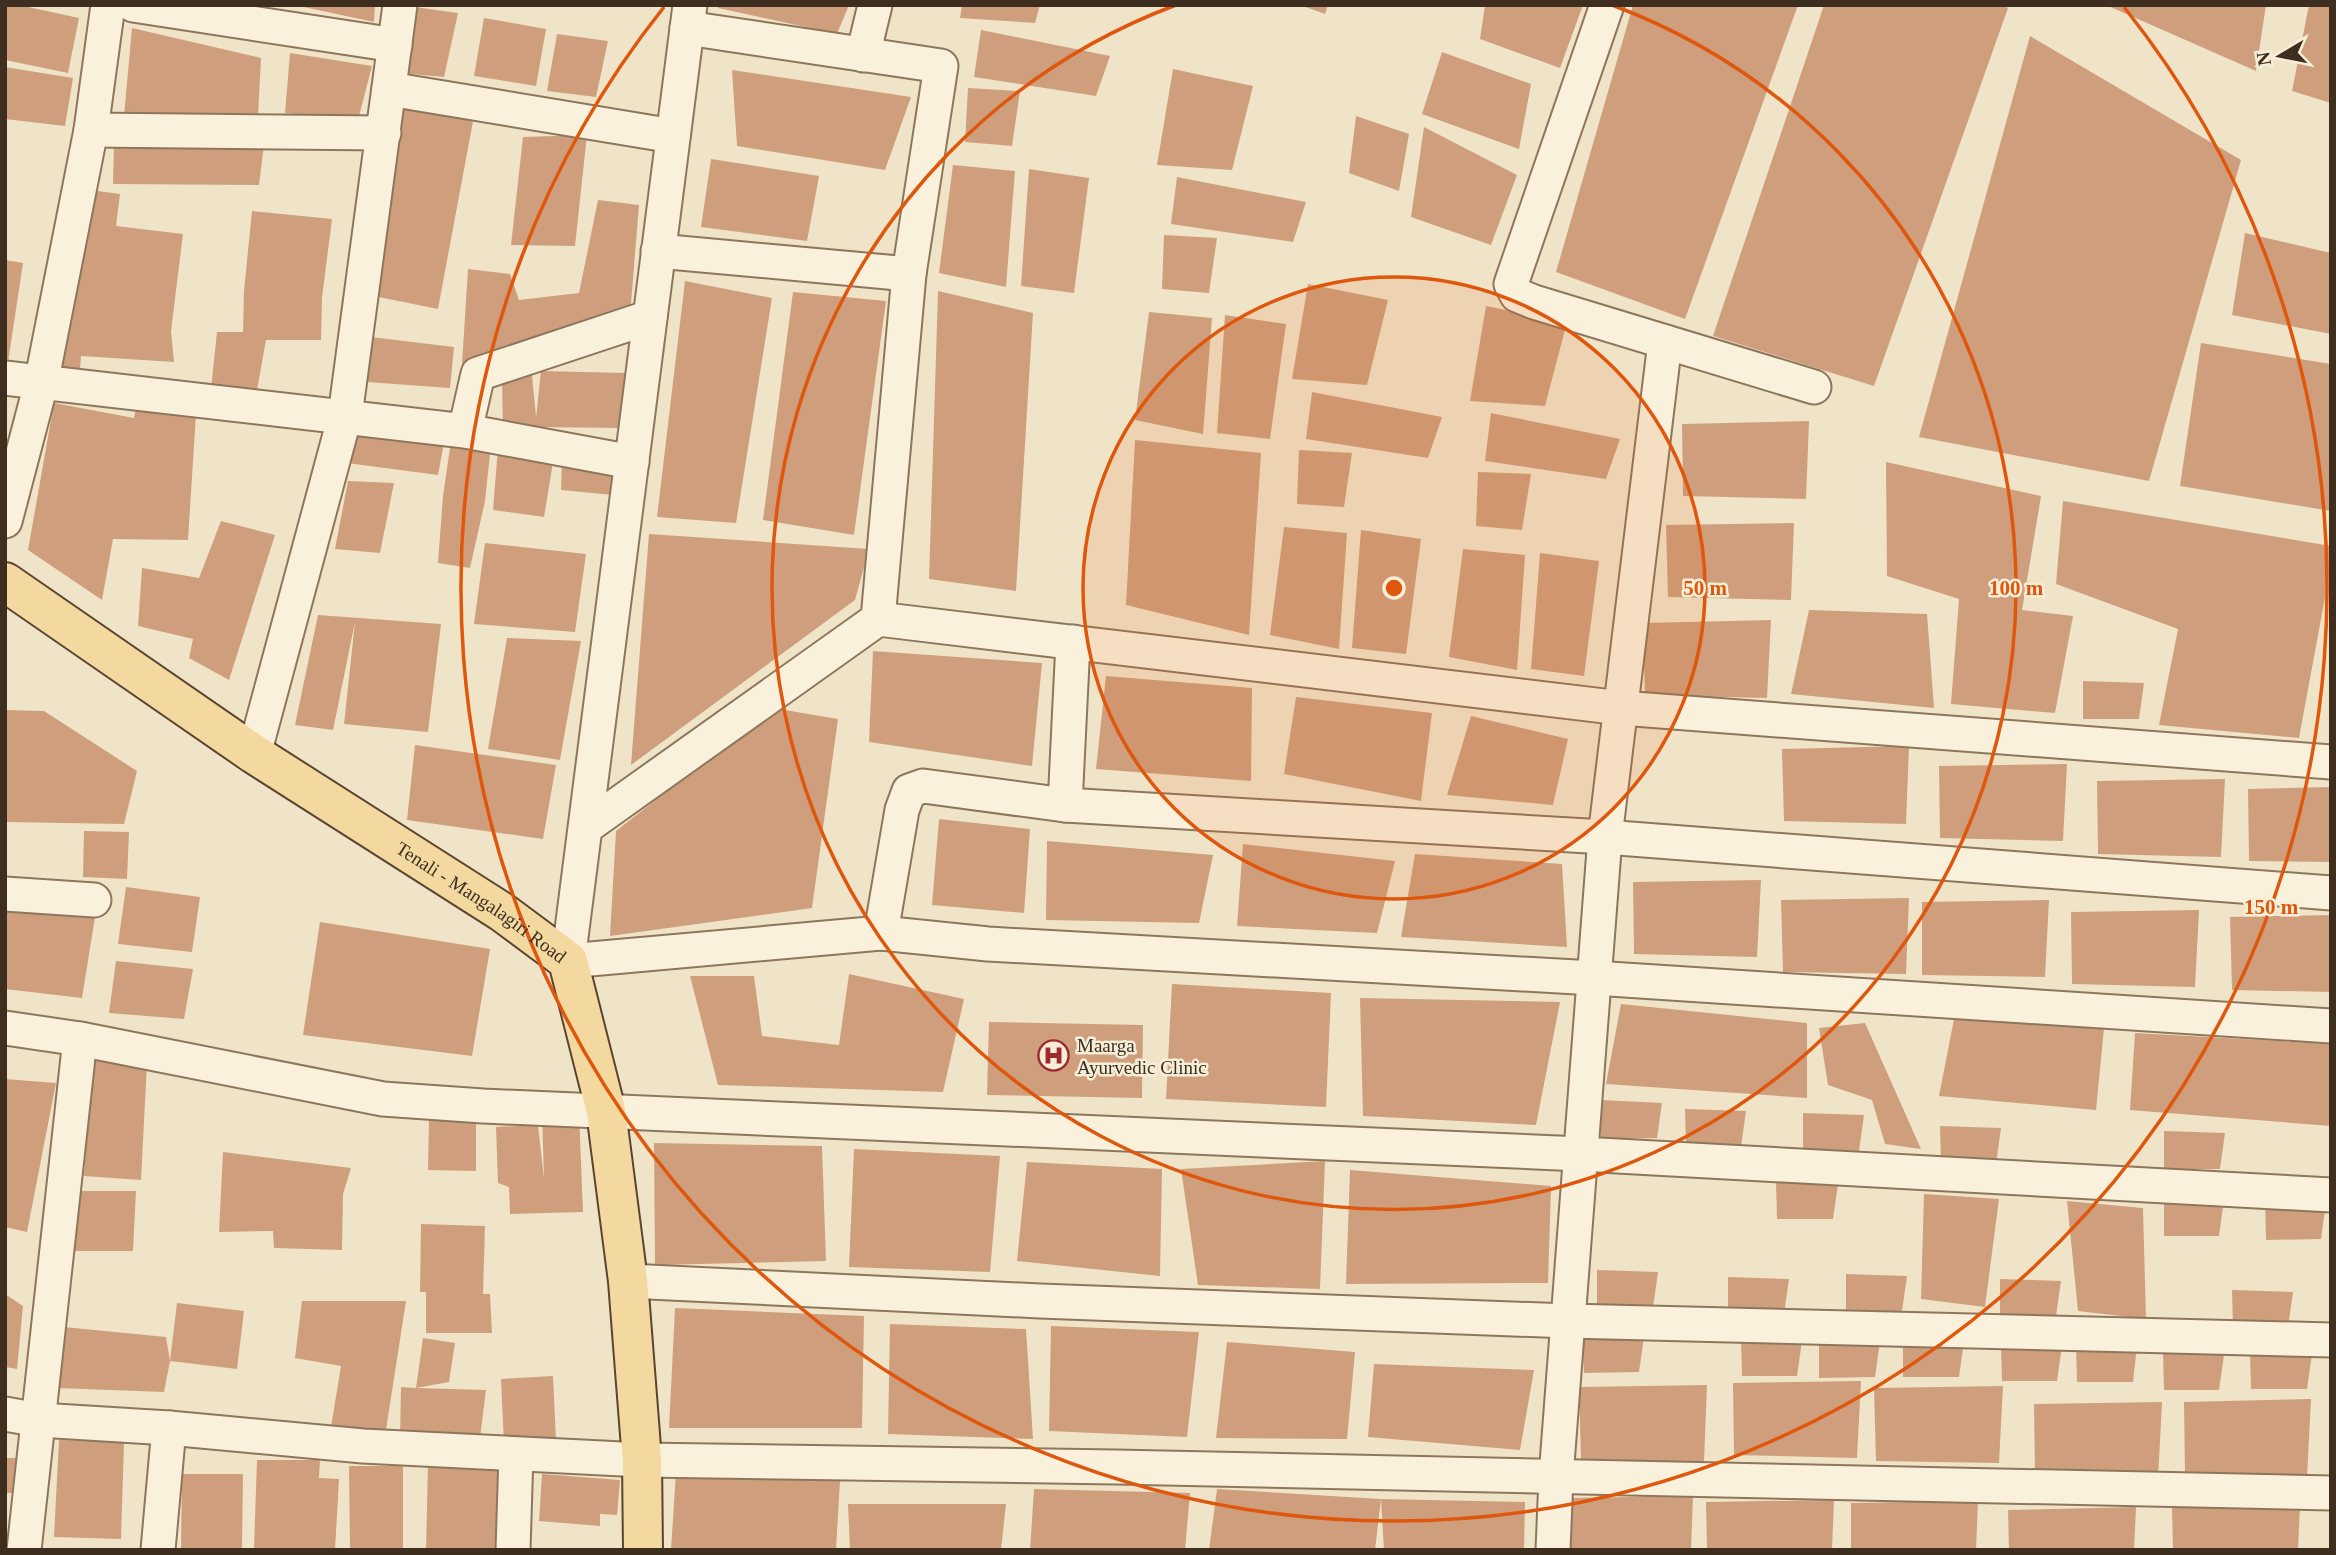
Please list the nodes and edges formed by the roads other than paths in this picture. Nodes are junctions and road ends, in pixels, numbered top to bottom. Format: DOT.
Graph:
graph roads {
  1 [pos="108,5"];
  2 [pos="133,5"];
  3 [pos="400,5"];
  4 [pos="875,5"];
  5 [pos="1606,5"];
  6 [pos="234,14"];
  7 [pos="688,17"];
  8 [pos="395,45"];
  9 [pos="863,55"];
  10 [pos="389,89"];
  11 [pos="91,130"];
  12 [pos="384,133"];
  13 [pos="673,136"];
  14 [pos="658,251"];
  15 [pos="909,274"];
  16 [pos="650,317"];
  17 [pos="1665,342"];
  18 [pos="5,378"];
  19 [pos="41,384"];
  20 [pos="1814,387"];
  21 [pos="345,416"];
  22 [pos="466,431"];
  23 [pos="632,462"];
  24 [pos="5,521"];
  25 [pos="5,582"];
  26 [pos="878,619"];
  27 [pos="1073,642"];
  28 [pos="1621,708"];
  29 [pos="254,754"];
  30 [pos="2331,762"];
  31 [pos="1065,805"];
  32 [pos="586,827"];
  33 [pos="1605,837"];
  34 [pos="2331,893"];
  35 [pos="5,894"];
  36 [pos="94,900"];
  37 [pos="881,933"];
  38 [pos="568,961"];
  39 [pos="1594,978"];
  40 [pos="2331,1026"];
  41 [pos="5,1028"];
  42 [pos="80,1039"];
  43 [pos="606,1111"];
  44 [pos="1581,1154"];
  45 [pos="2331,1195"];
  46 [pos="628,1281"];
  47 [pos="1568,1321"];
  48 [pos="2331,1340"];
  49 [pos="5,1414"];
  50 [pos="39,1420"];
  51 [pos="169,1428"];
  52 [pos="516,1454"];
  53 [pos="642,1460"];
  54 [pos="1556,1477"];
  55 [pos="2331,1493"];
  56 [pos="24,1550"];
  57 [pos="158,1550"];
  58 [pos="513,1550"];
  59 [pos="643,1550"];
  60 [pos="1553,1550"];
  1 -- 11 [label="street"];
  2 -- 6 [label="street"];
  3 -- 8 [label="street"];
  4 -- 9 [label="street"];
  5 -- 17 [label="street"];
  6 -- 8 [label="street"];
  7 -- 9 [label="street"];
  7 -- 13 [label="street"];
  8 -- 10 [label="street"];
  9 -- 15 [label="street"];
  10 -- 12 [label="street"];
  10 -- 13 [label="street"];
  11 -- 12 [label="street"];
  11 -- 19 [label="street"];
  12 -- 21 [label="street"];
  13 -- 14 [label="street"];
  14 -- 15 [label="street"];
  14 -- 16 [label="street"];
  15 -- 26 [label="street"];
  16 -- 22 [label="street"];
  16 -- 23 [label="street"];
  17 -- 20 [label="street"];
  17 -- 28 [label="street"];
  18 -- 19 [label="street"];
  19 -- 21 [label="street"];
  19 -- 24 [label="street"];
  21 -- 22 [label="street"];
  21 -- 29 [label="street"];
  22 -- 23 [label="street"];
  23 -- 32 [label="street"];
  25 -- 29 [label="main road, Tenali - Mangalagiri Road"];
  26 -- 27 [label="street"];
  26 -- 32 [label="street"];
  27 -- 28 [label="street"];
  27 -- 31 [label="street"];
  28 -- 30 [label="street"];
  28 -- 33 [label="street"];
  29 -- 38 [label="main road, Tenali - Mangalagiri Road"];
  31 -- 33 [label="street"];
  31 -- 37 [label="street"];
  32 -- 38 [label="street"];
  33 -- 34 [label="street"];
  33 -- 39 [label="street"];
  35 -- 36 [label="street"];
  37 -- 38 [label="street"];
  37 -- 39 [label="street"];
  38 -- 43 [label="main road, Tenali - Mangalagiri Road"];
  39 -- 40 [label="street"];
  39 -- 44 [label="street"];
  41 -- 42 [label="street"];
  42 -- 43 [label="street"];
  42 -- 50 [label="street"];
  43 -- 44 [label="street"];
  43 -- 46 [label="main road, Tenali - Mangalagiri Road"];
  44 -- 45 [label="street"];
  44 -- 47 [label="street"];
  46 -- 47 [label="street"];
  46 -- 53 [label="main road, Tenali - Mangalagiri Road"];
  47 -- 48 [label="street"];
  47 -- 54 [label="street"];
  49 -- 50 [label="street"];
  50 -- 51 [label="street"];
  50 -- 56 [label="street"];
  51 -- 52 [label="street"];
  51 -- 57 [label="street"];
  52 -- 53 [label="street"];
  52 -- 58 [label="street"];
  53 -- 54 [label="street"];
  53 -- 59 [label="main road, Tenali - Mangalagiri Road"];
  54 -- 55 [label="street"];
  54 -- 60 [label="street"];
}
